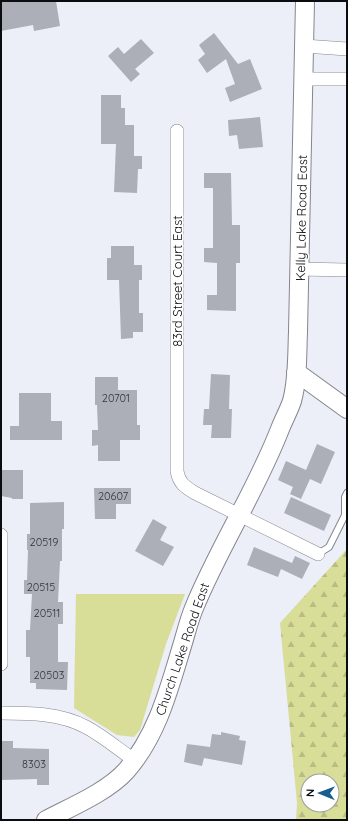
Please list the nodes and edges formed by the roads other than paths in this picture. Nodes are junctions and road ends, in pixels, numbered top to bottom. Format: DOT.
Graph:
graph roads {
  1 [pos="305,1"];
  2 [pos="304,46"];
  3 [pos="347,49"];
  4 [pos="303,79"];
  5 [pos="347,79"];
  6 [pos="177,131"];
  7 [pos="299,269"];
  8 [pos="347,270"];
  9 [pos="296,372"];
  10 [pos="347,409"];
  11 [pos="347,493"];
  12 [pos="239,515"];
  13 [pos="1,535"];
  14 [pos="318,554"];
  15 [pos="1,664"];
  16 [pos="1,713"];
  17 [pos="134,760"];
  18 [pos="46,820"];
  1 -- 2 [label="street, Kelly Lake Road East"];
  2 -- 3 [label="street"];
  2 -- 4 [label="street, Kelly Lake Road East"];
  4 -- 5 [label="street"];
  4 -- 7 [label="street, Kelly Lake Road East"];
  6 -- 12 [label="street, 83rd Street Court East"];
  7 -- 8 [label="street"];
  7 -- 9 [label="street, Kelly Lake Road East"];
  9 -- 10 [label="street"];
  9 -- 12 [label="street, Church Lake Road East"];
  11 -- 14 [label="lane"];
  12 -- 14 [label="street"];
  12 -- 17 [label="street, Church Lake Road East"];
  13 -- 15 [label="street"];
  16 -- 17 [label="street"];
  17 -- 18 [label="street, Church Lake Road East"];
}
